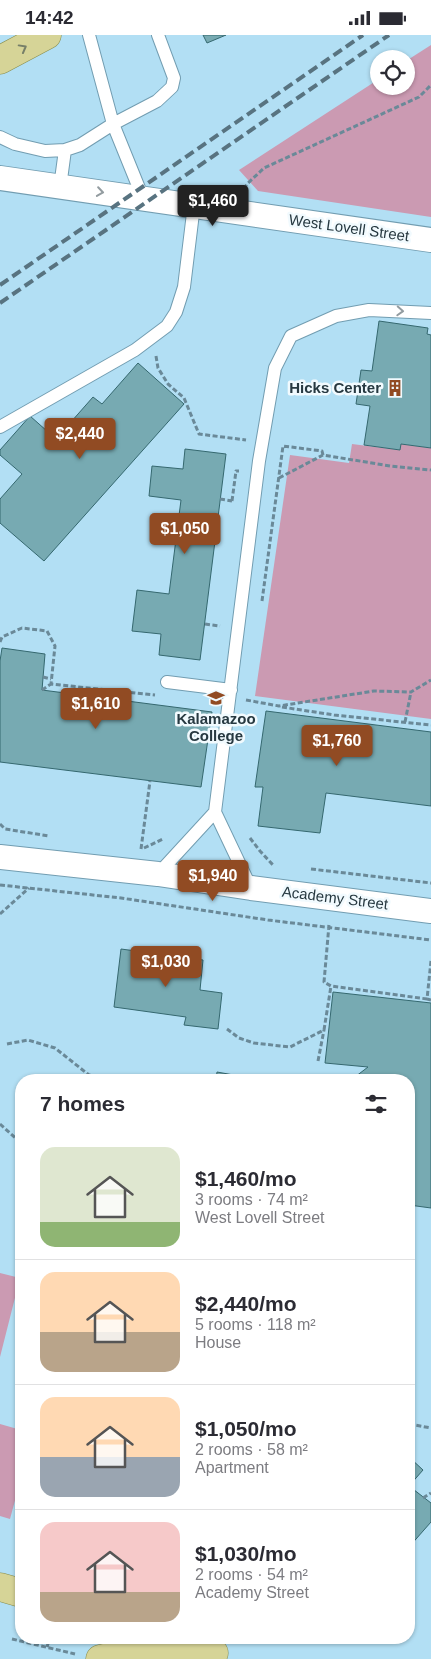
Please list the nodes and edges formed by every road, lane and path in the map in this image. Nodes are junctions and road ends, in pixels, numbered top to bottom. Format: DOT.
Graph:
graph roads {
  1 [pos="47,35"];
  2 [pos="90,35"];
  3 [pos="158,35"];
  4 [pos="0,60"];
  5 [pos="431,85"];
  6 [pos="113,124"];
  7 [pos="0,137"];
  8 [pos="64,150"];
  9 [pos="0,177"];
  10 [pos="247,184"];
  11 [pos="60,187"];
  12 [pos="142,198"];
  13 [pos="194,205"];
  14 [pos="431,239"];
  15 [pos="431,313"];
  16 [pos="150,351"];
  17 [pos="0,427"];
  18 [pos="250,441"];
  19 [pos="323,455"];
  20 [pos="431,470"];
  21 [pos="279,478"];
  22 [pos="220,499"];
  23 [pos="232,501"];
  24 [pos="262,602"];
  25 [pos="205,624"];
  26 [pos="228,627"];
  27 [pos="0,642"];
  28 [pos="43,677"];
  29 [pos="51,679"];
  30 [pos="431,680"];
  31 [pos="167,682"];
  32 [pos="51,684"];
  33 [pos="42,690"];
  34 [pos="248,690"];
  35 [pos="410,692"];
  36 [pos="230,694"];
  37 [pos="246,700"];
  38 [pos="279,706"];
  39 [pos="405,722"];
  40 [pos="431,725"];
  41 [pos="150,781"];
  42 [pos="215,812"];
  43 [pos="0,829"];
  44 [pos="5,829"];
  45 [pos="248,835"];
  46 [pos="165,838"];
  47 [pos="0,857"];
  48 [pos="273,865"];
  49 [pos="158,874"];
  50 [pos="0,885"];
  51 [pos="30,887"];
  52 [pos="251,888"];
  53 [pos="431,911"];
  54 [pos="0,914"];
  55 [pos="329,927"];
  56 [pos="431,940"];
  57 [pos="431,961"];
  58 [pos="331,986"];
  59 [pos="429,999"];
  60 [pos="227,1029"];
  61 [pos="324,1030"];
  62 [pos="7,1044"];
  63 [pos="318,1061"];
  64 [pos="88,1074"];
  65 [pos="0,1124"];
  66 [pos="15,1138"];
  67 [pos="415,1425"];
  68 [pos="431,1428"];
  69 [pos="431,1493"];
  70 [pos="423,1498"];
  71 [pos="0,1587"];
  72 [pos="15,1591"];
  73 [pos="12,1639"];
  74 [pos="15,1640"];
  75 [pos="34,1644"];
  76 [pos="48,1644"];
  77 [pos="186,1644"];
  78 [pos="47,1647"];
  79 [pos="224,1656"];
  80 [pos="91,1657"];
  4 -- 1 [label="main road, one-way"];
  2 -- 6 [label="lane"];
  3 -- 6 [label="lane"];
  5 -- 10 [label="path"];
  6 -- 8 [label="lane"];
  6 -- 12 [label="lane"];
  7 -- 8 [label="lane"];
  8 -- 11 [label="lane"];
  9 -- 11 [label="street, West Lovell Street"];
  11 -- 12 [label="street, West Lovell Street, one-way"];
  12 -- 13 [label="street, West Lovell Street"];
  13 -- 14 [label="street, West Lovell Street"];
  13 -- 17 [label="lane"];
  36 -- 15 [label="lane, one-way"];
  16 -- 18 [label="path"];
  19 -- 20 [label="path"];
  19 -- 21 [label="path"];
  19 -- 21 [label="path"];
  21 -- 24 [label="path"];
  22 -- 23 [label="path"];
  25 -- 26 [label="path"];
  27 -- 29 [label="path"];
  28 -- 29 [label="path"];
  29 -- 32 [label="path"];
  30 -- 35 [label="path"];
  31 -- 32 [label="path"];
  31 -- 36 [label="lane"];
  32 -- 33 [label="path"];
  34 -- 37 [label="path"];
  35 -- 38 [label="path"];
  35 -- 39 [label="path"];
  36 -- 37 [label="path"];
  36 -- 42 [label="lane"];
  37 -- 38 [label="path"];
  38 -- 39 [label="path"];
  39 -- 40 [label="path"];
  41 -- 46 [label="path"];
  42 -- 49 [label="lane"];
  42 -- 52 [label="lane"];
  43 -- 44 [label="path"];
  45 -- 48 [label="path"];
  47 -- 49 [label="street, Academy Street"];
  49 -- 52 [label="street, Academy Street"];
  50 -- 51 [label="path"];
  51 -- 54 [label="path"];
  51 -- 55 [label="path"];
  52 -- 53 [label="street, Academy Street"];
  55 -- 56 [label="path"];
  55 -- 58 [label="path"];
  57 -- 59 [label="path"];
  58 -- 59 [label="path"];
  58 -- 61 [label="path"];
  60 -- 61 [label="path"];
  61 -- 63 [label="path"];
  62 -- 64 [label="path"];
  65 -- 66 [label="path"];
  67 -- 68 [label="path"];
  69 -- 70 [label="path"];
  71 -- 72 [label="main road"];
  73 -- 74 [label="path"];
  75 -- 78 [label="path"];
  76 -- 78 [label="path"];
  77 -- 79 [label="main road"];
  78 -- 80 [label="path"];
  79 -- 80 [label="main road"];
}
